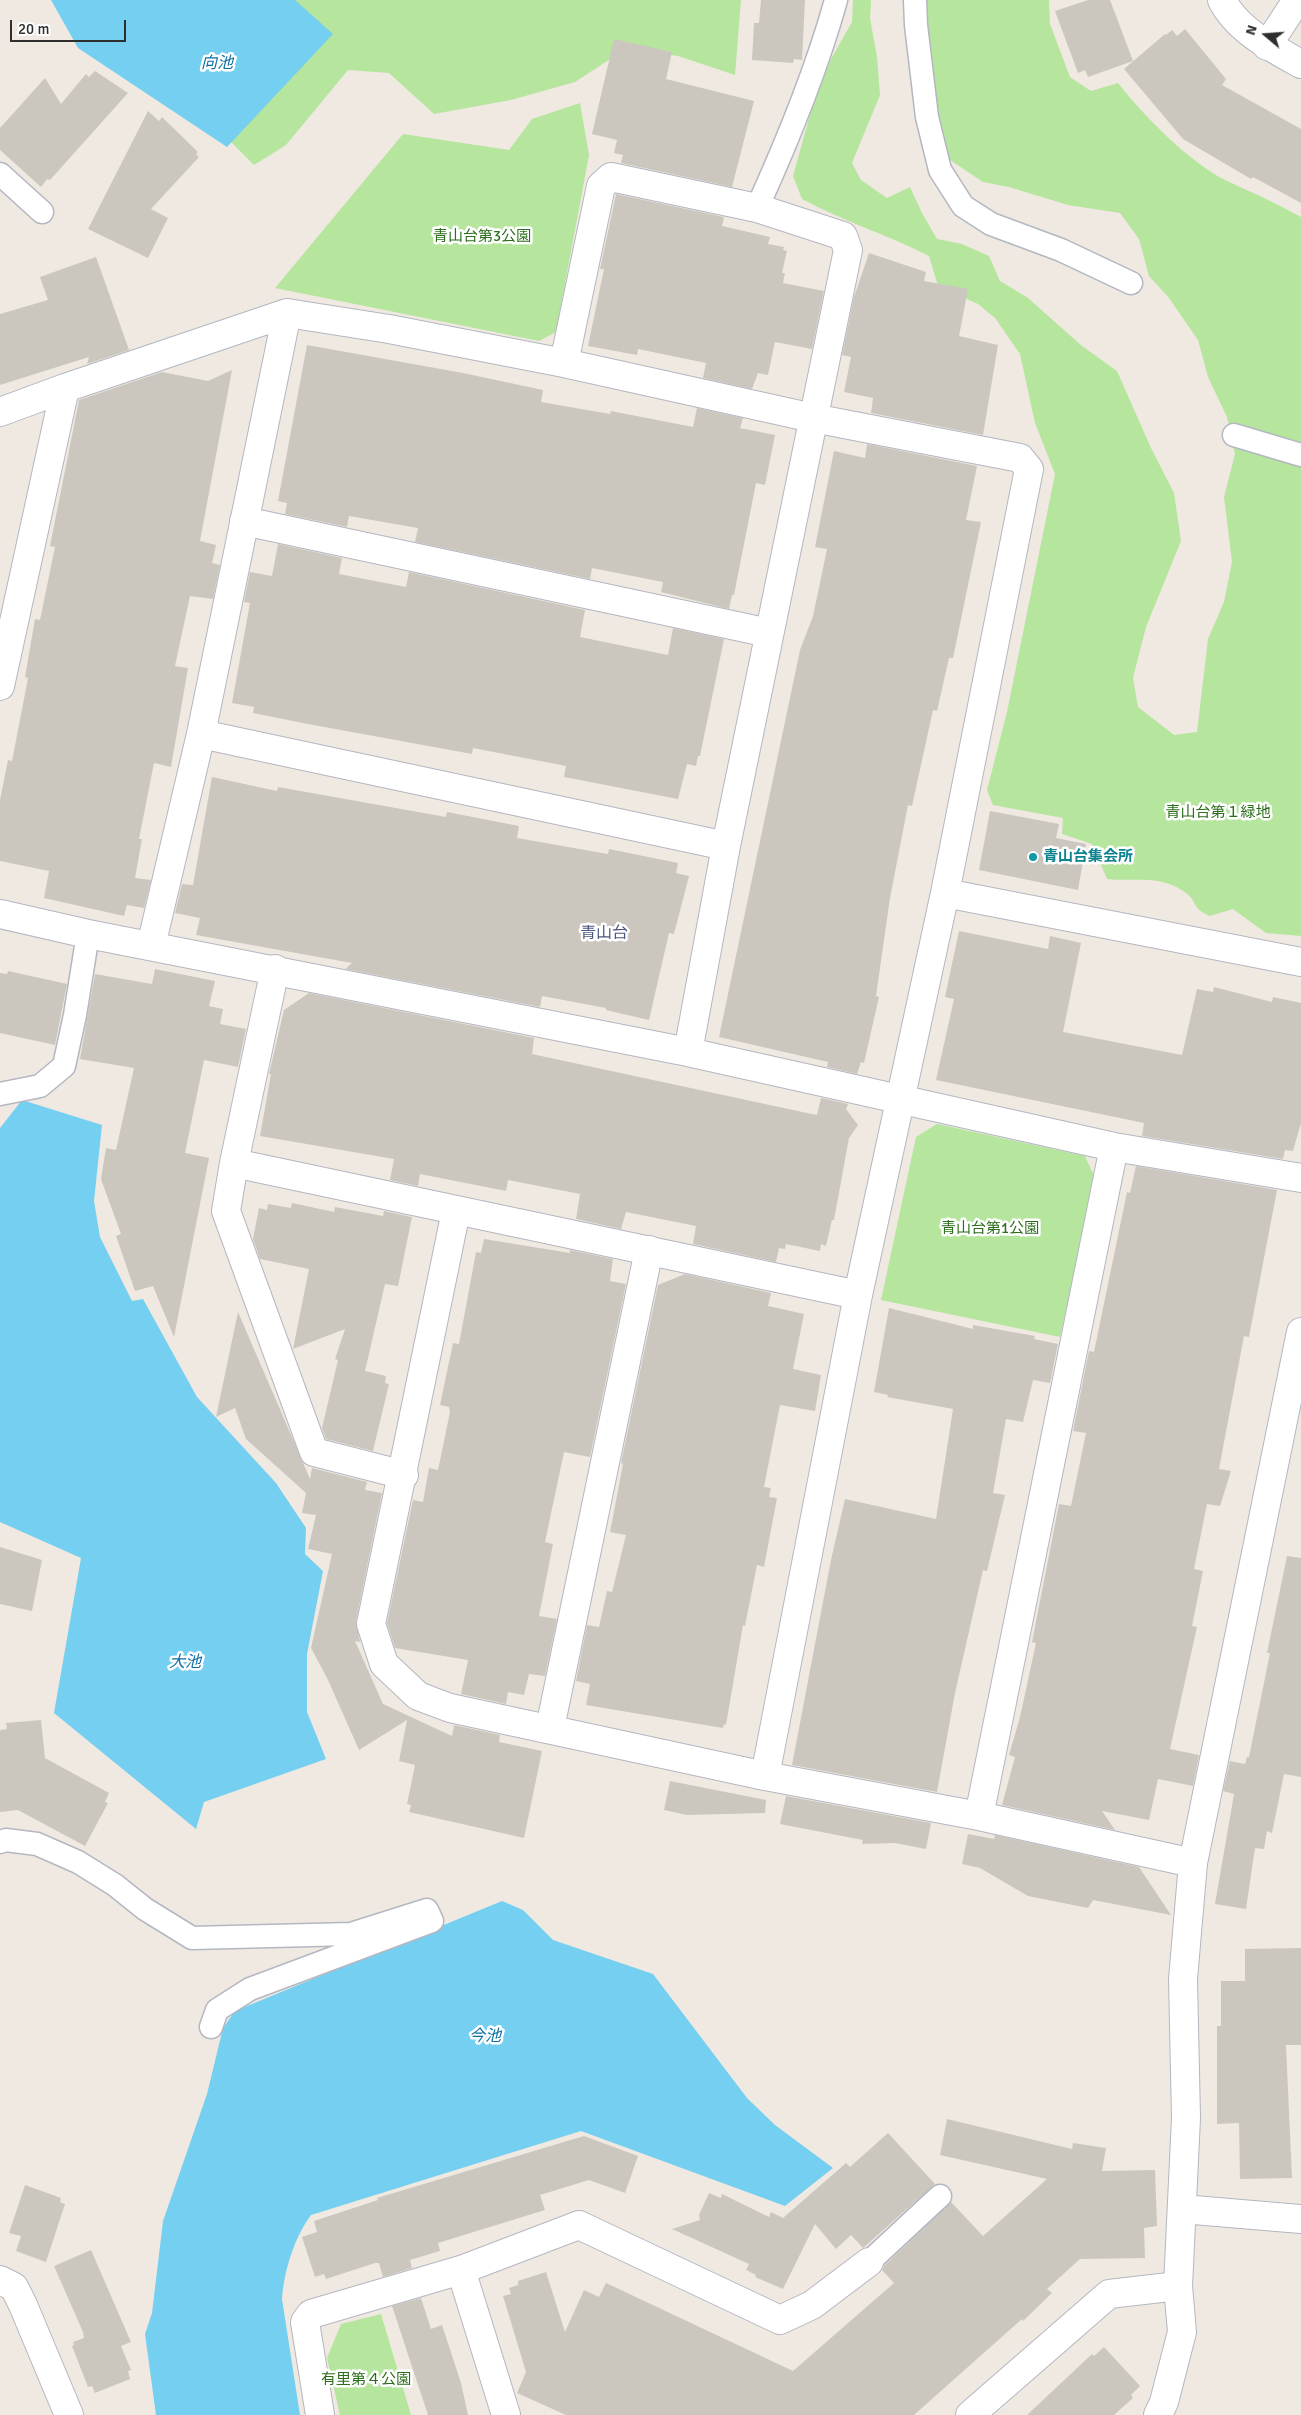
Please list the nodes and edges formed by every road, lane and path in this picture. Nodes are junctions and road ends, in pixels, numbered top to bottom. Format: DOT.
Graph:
graph roads {
  1 [pos="836,0"];
  2 [pos="915,0"];
  3 [pos="1222,0"];
  4 [pos="1297,0"];
  5 [pos="1267,46"];
  6 [pos="1301,64"];
  7 [pos="0,174"];
  8 [pos="757,208"];
  9 [pos="42,212"];
  10 [pos="1131,283"];
  11 [pos="287,313"];
  12 [pos="564,363"];
  13 [pos="65,388"];
  14 [pos="0,412"];
  15 [pos="812,418"];
  16 [pos="1234,435"];
  17 [pos="1301,455"];
  18 [pos="244,521"];
  19 [pos="769,633"];
  20 [pos="0,686"];
  21 [pos="201,734"];
  22 [pos="726,846"];
  23 [pos="945,893"];
  24 [pos="0,914"];
  25 [pos="88,934"];
  26 [pos="151,946"];
  27 [pos="1301,962"];
  28 [pos="275,969"];
  29 [pos="688,1052"];
  30 [pos="0,1093"];
  31 [pos="902,1100"];
  32 [pos="1114,1147"];
  33 [pos="234,1163"];
  34 [pos="1301,1178"];
  35 [pos="456,1211"];
  36 [pos="648,1250"];
  37 [pos="858,1295"];
  38 [pos="1301,1332"];
  39 [pos="404,1475"];
  40 [pos="550,1728"];
  41 [pos="765,1776"];
  42 [pos="979,1816"];
  43 [pos="0,1842"];
  44 [pos="1193,1863"];
  45 [pos="211,2027"];
  46 [pos="940,2196"];
  47 [pos="1182,2209"];
  48 [pos="1301,2219"];
  49 [pos="869,2262"];
  50 [pos="461,2270"];
  51 [pos="0,2280"];
  52 [pos="1178,2286"];
  53 [pos="69,2415"];
  54 [pos="320,2415"];
  55 [pos="506,2415"];
  56 [pos="970,2415"];
  57 [pos="1158,2415"];
  1 -- 8 [label="lane"];
  2 -- 10 [label="lane"];
  3 -- 5 [label="street"];
  4 -- 5 [label="street"];
  5 -- 6 [label="street"];
  7 -- 9 [label="lane"];
  8 -- 12 [label="street"];
  8 -- 15 [label="street"];
  11 -- 12 [label="street"];
  11 -- 13 [label="street"];
  11 -- 18 [label="street"];
  12 -- 15 [label="street"];
  13 -- 14 [label="street"];
  13 -- 20 [label="street"];
  15 -- 19 [label="street"];
  15 -- 23 [label="street"];
  16 -- 17 [label="lane"];
  18 -- 19 [label="street"];
  18 -- 21 [label="street"];
  19 -- 22 [label="street"];
  21 -- 22 [label="street"];
  21 -- 26 [label="street"];
  22 -- 29 [label="street"];
  23 -- 27 [label="street"];
  23 -- 31 [label="street"];
  24 -- 25 [label="street"];
  25 -- 26 [label="street"];
  25 -- 30 [label="lane"];
  26 -- 28 [label="street"];
  28 -- 29 [label="street"];
  28 -- 33 [label="street"];
  29 -- 31 [label="street"];
  31 -- 32 [label="street"];
  31 -- 37 [label="street"];
  32 -- 34 [label="street"];
  32 -- 42 [label="street"];
  33 -- 35 [label="street"];
  33 -- 39 [label="street"];
  35 -- 36 [label="street"];
  35 -- 39 [label="street"];
  36 -- 37 [label="street"];
  36 -- 40 [label="street"];
  37 -- 41 [label="street"];
  38 -- 44 [label="street"];
  39 -- 40 [label="street"];
  40 -- 41 [label="street"];
  41 -- 42 [label="street"];
  42 -- 44 [label="street"];
  43 -- 45 [label="lane"];
  44 -- 47 [label="street"];
  46 -- 49 [label="lane"];
  47 -- 48 [label="street"];
  47 -- 52 [label="street"];
  49 -- 50 [label="street"];
  50 -- 54 [label="street"];
  50 -- 55 [label="street"];
  51 -- 53 [label="street"];
  52 -- 56 [label="street"];
  52 -- 57 [label="street"];
}
